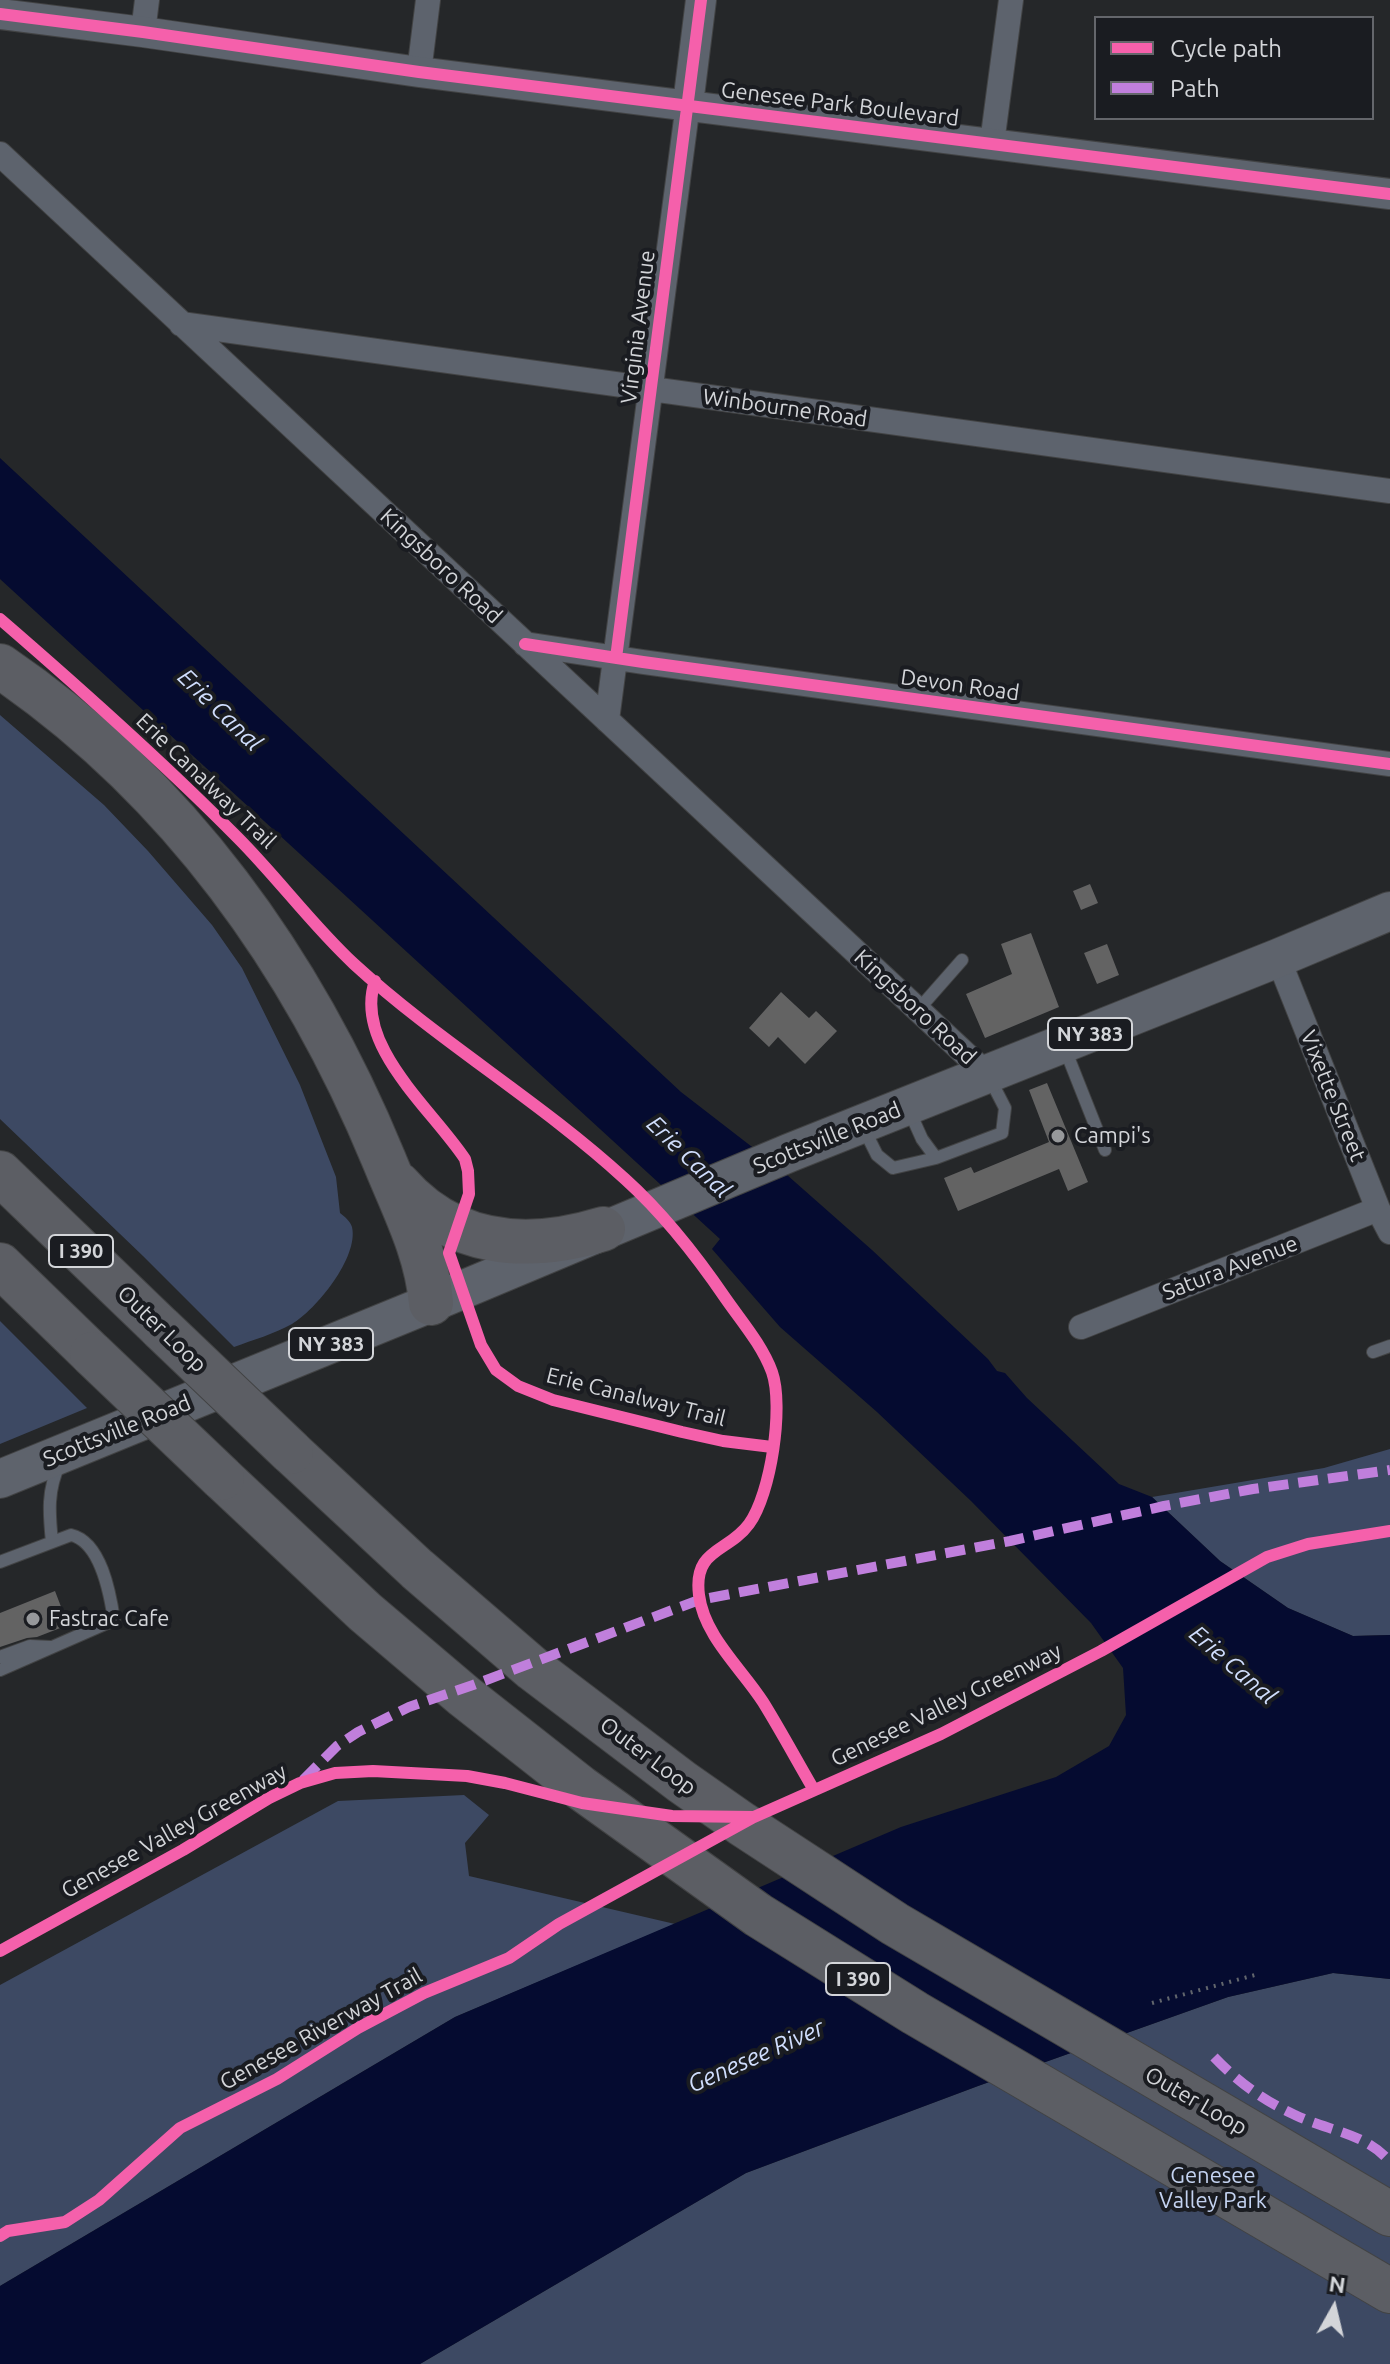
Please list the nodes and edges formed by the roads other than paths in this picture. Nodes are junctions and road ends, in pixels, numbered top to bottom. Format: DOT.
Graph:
graph roads {
  1 [pos="147,0"];
  2 [pos="428,0"];
  3 [pos="701,0"];
  4 [pos="1011,0"];
  5 [pos="0,14"];
  6 [pos="143,32"];
  7 [pos="419,72"];
  8 [pos="688,104"];
  9 [pos="992,143"];
  10 [pos="0,154"];
  11 [pos="1390,194"];
  12 [pos="181,324"];
  13 [pos="650,389"];
  14 [pos="1390,491"];
  15 [pos="525,644"];
  16 [pos="616,658"];
  17 [pos="0,666"];
  18 [pos="0,691"];
  19 [pos="607,720"];
  20 [pos="1390,764"];
  21 [pos="1390,911"];
  22 [pos="1278,958"];
  23 [pos="962,960"];
  24 [pos="918,1010"];
  25 [pos="1063,1045"];
  26 [pos="988,1075"];
  27 [pos="908,1106"];
  28 [pos="862,1124"];
  29 [pos="1105,1150"];
  30 [pos="936,1158"];
  31 [pos="388,1169"];
  32 [pos="0,1173"];
  33 [pos="1378,1209"];
  34 [pos="603,1229"];
  35 [pos="1390,1232"];
  36 [pos="0,1265"];
  37 [pos="0,1275"];
  38 [pos="431,1303"];
  39 [pos="1081,1327"];
  40 [pos="1390,1346"];
  41 [pos="1373,1352"];
  42 [pos="92,1354"];
  43 [pos="65,1452"];
  44 [pos="0,1479"];
  45 [pos="52,1542"];
  46 [pos="0,1562"];
  47 [pos="52,1647"];
  48 [pos="0,1657"];
  49 [pos="0,1670"];
  50 [pos="1390,2214"];
  51 [pos="1390,2291"];
  1 -- 6 [label="street"];
  2 -- 7 [label="street"];
  3 -- 8 [label="street, Virginia Avenue"];
  4 -- 9 [label="street"];
  5 -- 6 [label="street, Genesee Park Boulevard"];
  6 -- 7 [label="street, Genesee Park Boulevard"];
  7 -- 8 [label="street, Genesee Park Boulevard"];
  8 -- 9 [label="street, Genesee Park Boulevard"];
  8 -- 13 [label="street, Virginia Avenue"];
  9 -- 11 [label="street, Genesee Park Boulevard"];
  10 -- 12 [label="street, Kingsboro Road"];
  12 -- 13 [label="street, Winbourne Road"];
  12 -- 15 [label="street, Kingsboro Road"];
  13 -- 14 [label="street, Winbourne Road"];
  13 -- 16 [label="street, Virginia Avenue"];
  15 -- 16 [label="street, Devon Road"];
  15 -- 19 [label="street, Kingsboro Road"];
  16 -- 19 [label="street, Virginia Avenue"];
  16 -- 20 [label="street, Devon Road"];
  17 -- 31 [label="highway"];
  18 -- 38 [label="highway"];
  19 -- 24 [label="street, Kingsboro Road"];
  21 -- 22 [label="main road, Scottsville Road / NY 383"];
  22 -- 25 [label="main road, Scottsville Road / NY 383"];
  22 -- 33 [label="street, Vixette Street"];
  23 -- 24 [label="lane"];
  24 -- 26 [label="street, Kingsboro Road"];
  25 -- 26 [label="main road, Scottsville Road / NY 383"];
  25 -- 29 [label="lane"];
  26 -- 27 [label="main road, Scottsville Road / NY 383"];
  26 -- 30 [label="lane"];
  27 -- 28 [label="main road, Scottsville Road / NY 383"];
  27 -- 30 [label="lane"];
  28 -- 30 [label="lane"];
  28 -- 34 [label="main road, Scottsville Road / NY 383"];
  31 -- 34 [label="highway"];
  31 -- 38 [label="highway"];
  32 -- 50 [label="highway, Outer Loop / I 390, bridge"];
  33 -- 35 [label="street, Vixette Street"];
  33 -- 39 [label="street, Satura Avenue"];
  34 -- 38 [label="main road, Scottsville Road / NY 383"];
  36 -- 42 [label="highway, I 390"];
  37 -- 42 [label="highway"];
  38 -- 43 [label="main road, Scottsville Road / NY 383"];
  40 -- 41 [label="lane"];
  42 -- 51 [label="highway, I 390, bridge"];
  43 -- 44 [label="main road, Scottsville Road / NY 383"];
  43 -- 45 [label="lane"];
  45 -- 46 [label="lane"];
  45 -- 47 [label="lane"];
  47 -- 48 [label="lane"];
  47 -- 49 [label="lane"];
}
